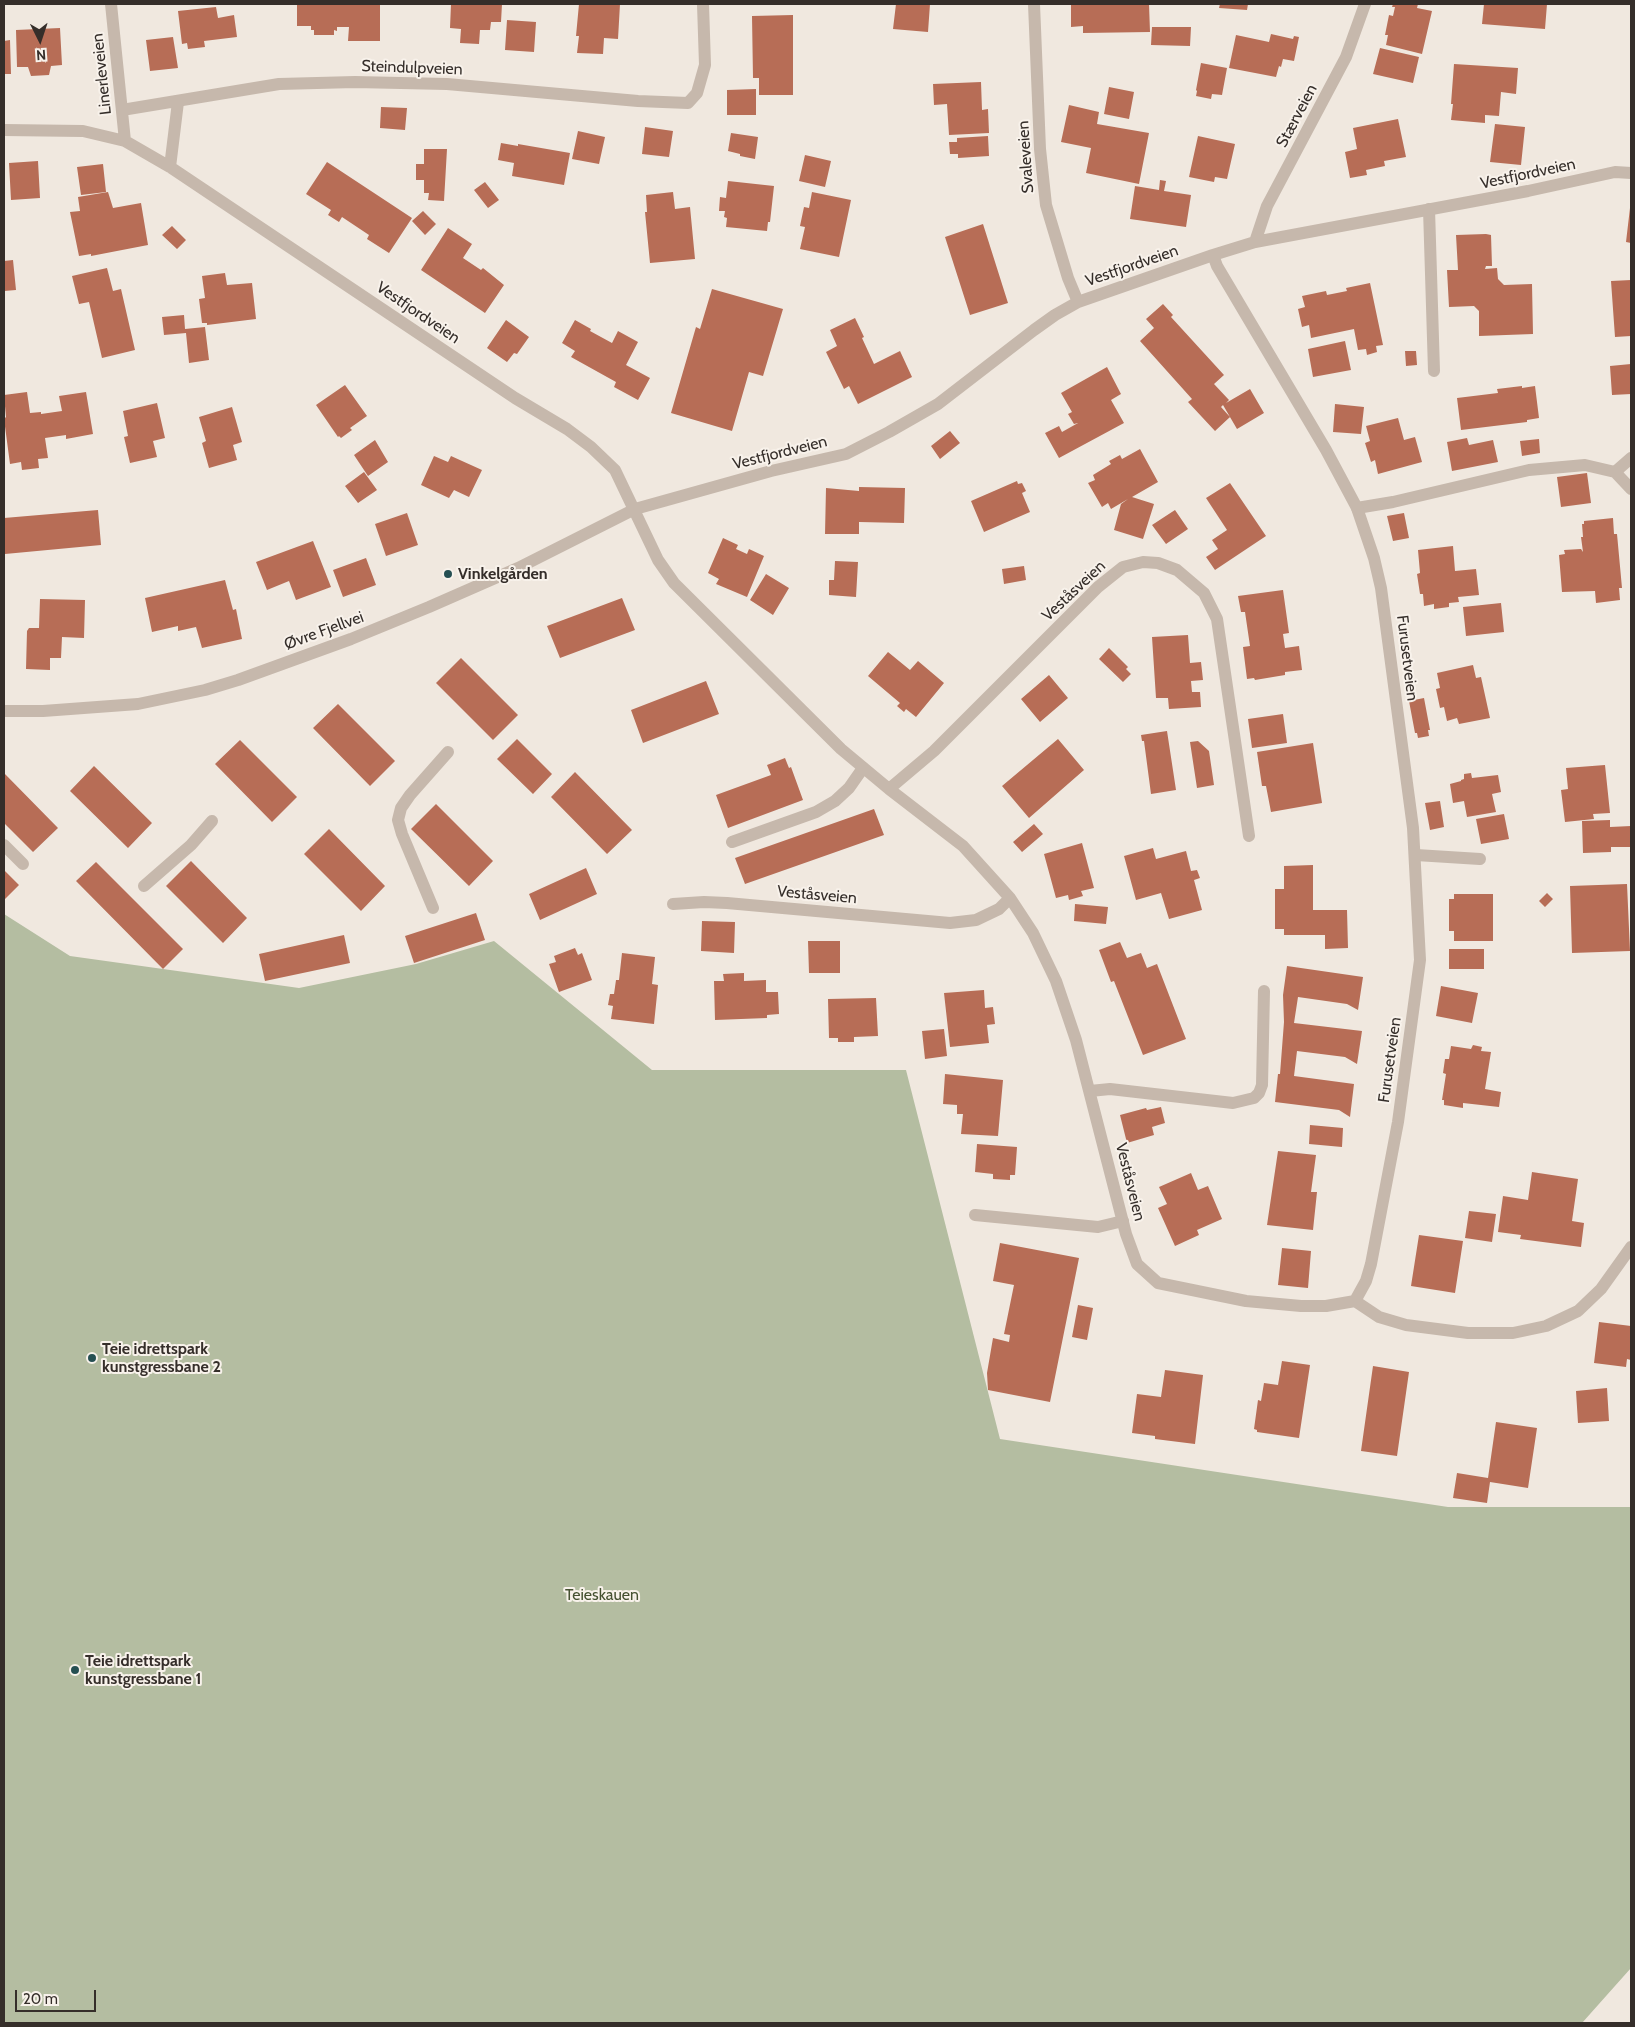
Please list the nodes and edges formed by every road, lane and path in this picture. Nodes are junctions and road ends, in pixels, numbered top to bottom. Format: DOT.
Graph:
graph roads {
  1 [pos="111,4"];
  2 [pos="703,4"];
  3 [pos="1034,4"];
  4 [pos="1365,4"];
  5 [pos="178,102"];
  6 [pos="122,110"];
  7 [pos="4,130"];
  8 [pos="125,141"];
  9 [pos="170,168"];
  10 [pos="1631,173"];
  11 [pos="1429,210"];
  12 [pos="1255,242"];
  13 [pos="1213,255"];
  14 [pos="1078,302"];
  15 [pos="1434,371"];
  16 [pos="1631,458"];
  17 [pos="1615,472"];
  18 [pos="1631,489"];
  19 [pos="1357,508"];
  20 [pos="634,509"];
  21 [pos="4,711"];
  22 [pos="448,752"];
  23 [pos="863,768"];
  24 [pos="888,790"];
  25 [pos="212,820"];
  26 [pos="1249,836"];
  27 [pos="732,842"];
  28 [pos="4,845"];
  29 [pos="1416,855"];
  30 [pos="1480,859"];
  31 [pos="22,864"];
  32 [pos="144,886"];
  33 [pos="1010,898"];
  34 [pos="673,904"];
  35 [pos="433,908"];
  36 [pos="1264,991"];
  37 [pos="1090,1091"];
  38 [pos="975,1215"];
  39 [pos="1123,1221"];
  40 [pos="1631,1247"];
  41 [pos="1355,1301"];
  1 -- 6 [label="street, Linerleveien"];
  2 -- 5 [label="street, Steindulpveien"];
  3 -- 14 [label="street, Svaleveien"];
  4 -- 12 [label="street, Stærveien"];
  5 -- 6 [label="street, Steindulpveien"];
  5 -- 9 [label="street"];
  6 -- 8 [label="street, Linerleveien"];
  7 -- 8 [label="street, Vestfjordveien"];
  8 -- 9 [label="street, Vestfjordveien"];
  9 -- 20 [label="street, Vestfjordveien"];
  10 -- 11 [label="street, Vestfjordveien"];
  11 -- 12 [label="street, Vestfjordveien"];
  11 -- 15 [label="street"];
  12 -- 13 [label="street, Vestfjordveien"];
  13 -- 14 [label="street, Vestfjordveien"];
  13 -- 19 [label="street, Furusetveien"];
  14 -- 20 [label="street, Vestfjordveien"];
  16 -- 17 [label="street"];
  17 -- 18 [label="street"];
  17 -- 19 [label="street"];
  19 -- 29 [label="street, Furusetveien"];
  20 -- 21 [label="street, Øvre Fjellvei"];
  20 -- 23 [label="street, Veståsveien"];
  22 -- 35 [label="street"];
  23 -- 24 [label="street, Veståsveien"];
  23 -- 27 [label="street"];
  24 -- 26 [label="street, Veståsveien"];
  24 -- 33 [label="street, Veståsveien"];
  25 -- 32 [label="street"];
  28 -- 31 [label="street"];
  29 -- 30 [label="street"];
  29 -- 41 [label="street, Furusetveien"];
  33 -- 34 [label="street, Veståsveien"];
  33 -- 37 [label="street, Veståsveien"];
  36 -- 37 [label="street"];
  37 -- 39 [label="street, Veståsveien"];
  38 -- 39 [label="street"];
  39 -- 41 [label="street, Veståsveien"];
  40 -- 41 [label="street"];
}
